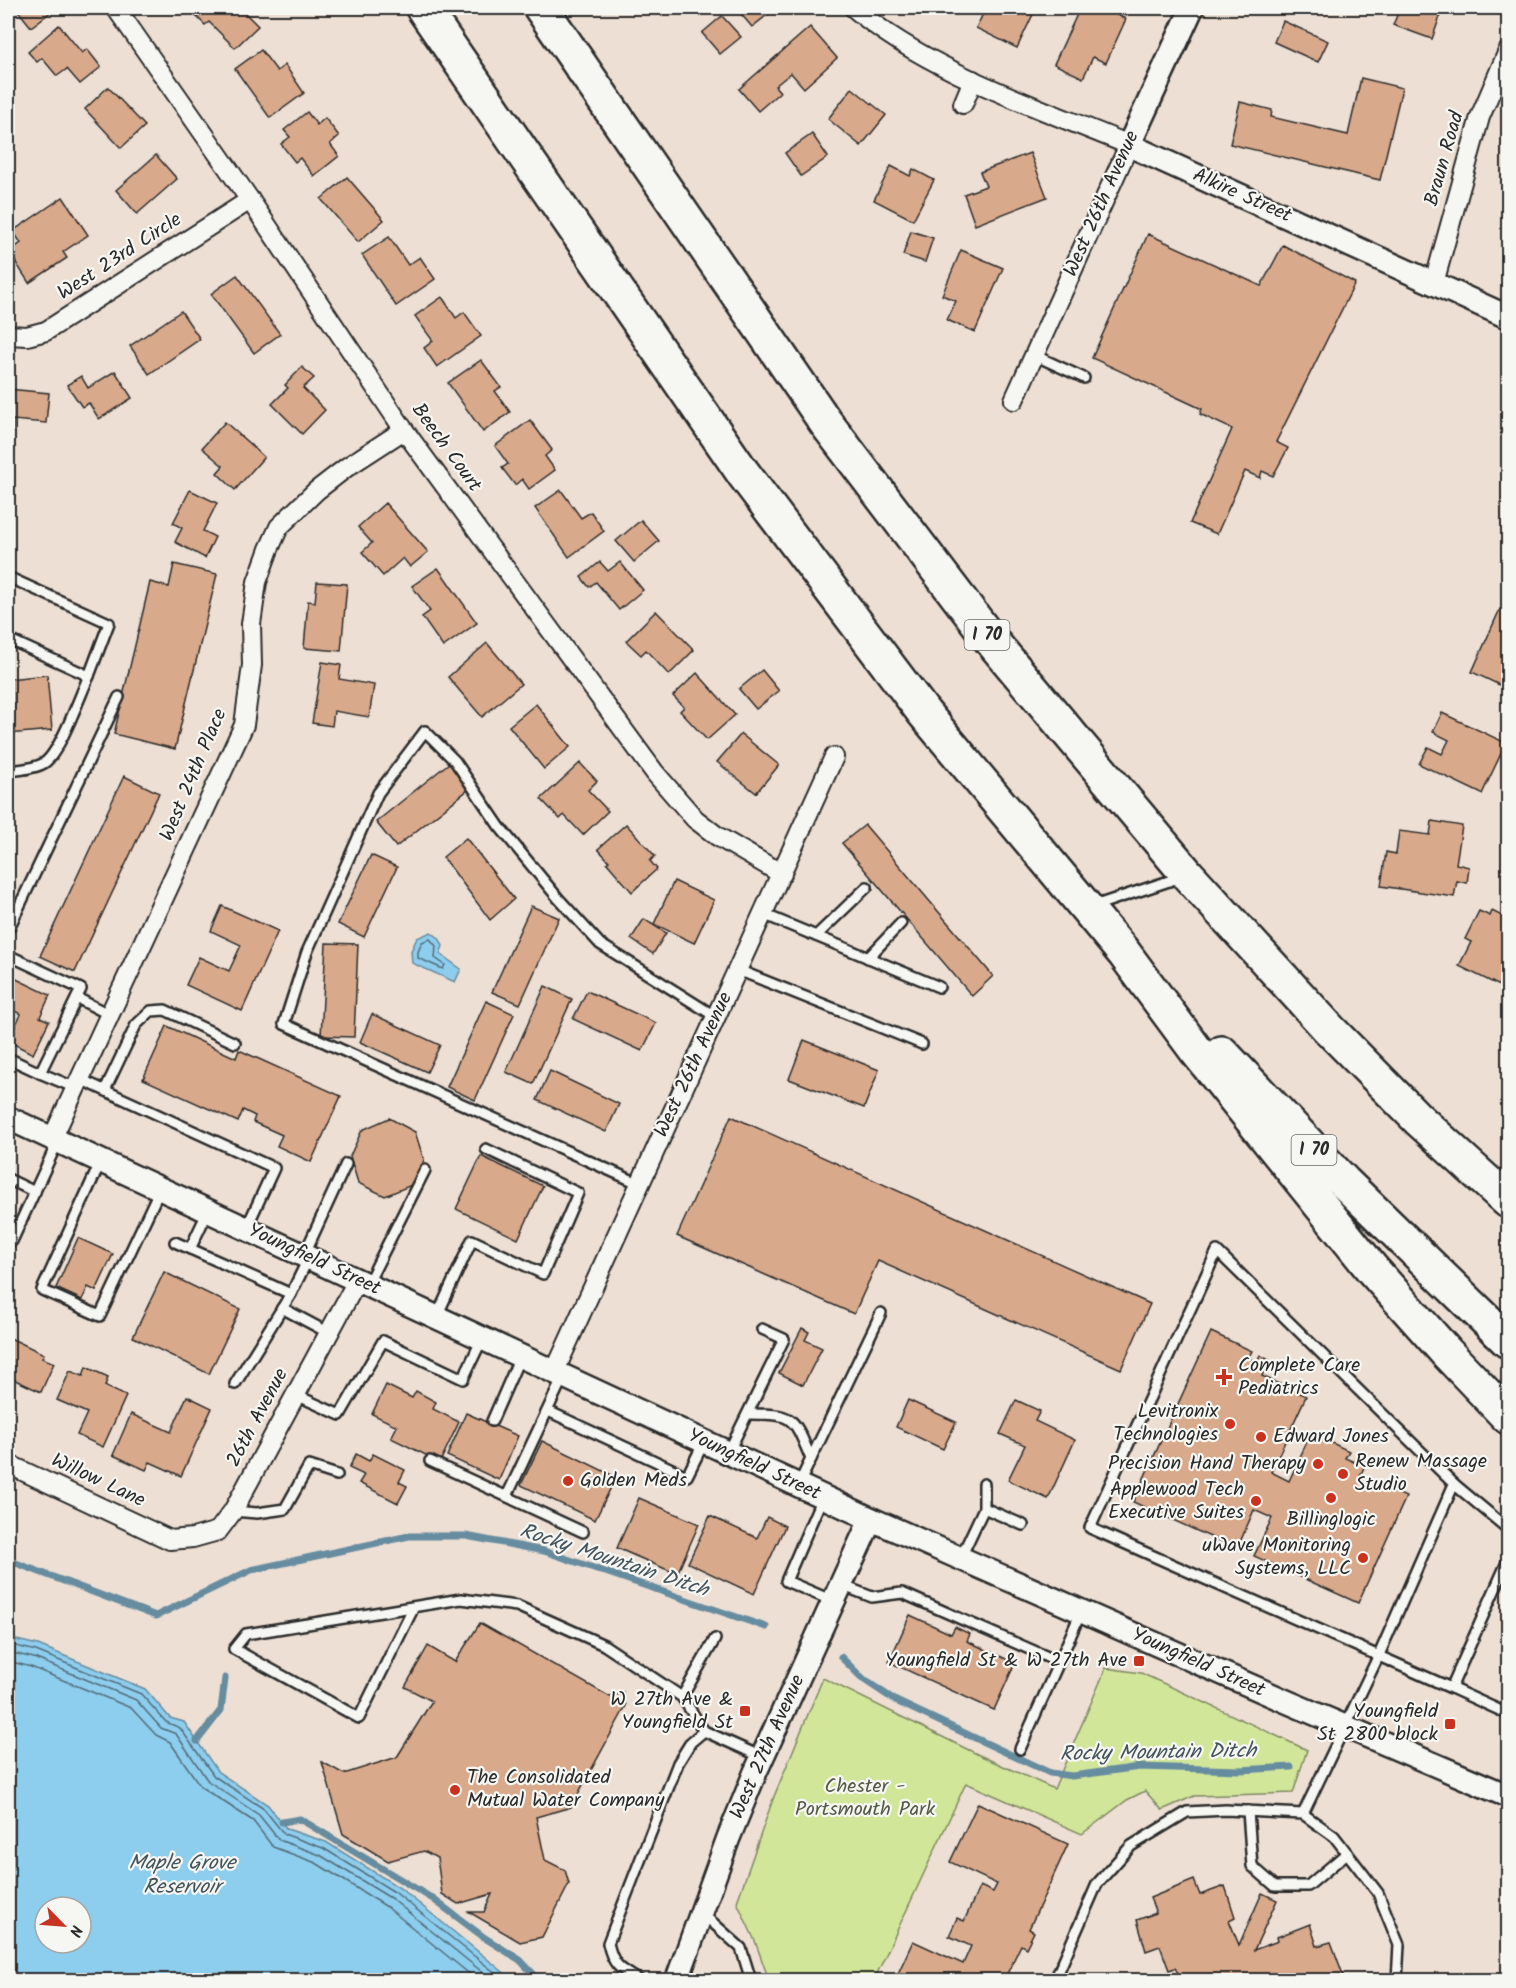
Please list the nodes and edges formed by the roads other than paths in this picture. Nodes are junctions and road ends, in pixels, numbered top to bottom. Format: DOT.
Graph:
graph roads {
  1 [pos="116,8"];
  2 [pos="423,8"];
  3 [pos="541,8"];
  4 [pos="854,8"];
  5 [pos="1192,8"];
  6 [pos="1509,51"];
  7 [pos="974,80"];
  8 [pos="963,104"];
  9 [pos="1129,145"];
  10 [pos="250,200"];
  11 [pos="1434,283"];
  12 [pos="1509,317"];
  13 [pos="8,335"];
  14 [pos="1034,355"];
  15 [pos="1084,378"];
  16 [pos="1014,400"];
  17 [pos="404,430"];
  18 [pos="8,577"];
  19 [pos="8,639"];
  20 [pos="89,676"];
  21 [pos="119,697"];
  22 [pos="834,758"];
  23 [pos="8,771"];
  24 [pos="782,874"];
  25 [pos="1188,875"];
  26 [pos="867,887"];
  27 [pos="1086,908"];
  28 [pos="763,914"];
  29 [pos="901,924"];
  30 [pos="8,930"];
  31 [pos="816,936"];
  32 [pos="1124,953"];
  33 [pos="8,955"];
  34 [pos="868,958"];
  35 [pos="738,970"];
  36 [pos="939,987"];
  37 [pos="77,998"];
  38 [pos="110,1015"];
  39 [pos="716,1017"];
  40 [pos="235,1043"];
  41 [pos="922,1044"];
  42 [pos="8,1058"];
  43 [pos="40,1073"];
  44 [pos="78,1084"];
  45 [pos="105,1090"];
  46 [pos="8,1118"];
  47 [pos="55,1140"];
  48 [pos="486,1149"];
  49 [pos="101,1161"];
  50 [pos="346,1164"];
  51 [pos="425,1170"];
  52 [pos="8,1179"];
  53 [pos="640,1184"];
  54 [pos="160,1189"];
  55 [pos="35,1192"];
  56 [pos="1509,1201"];
  57 [pos="208,1211"];
  58 [pos="246,1229"];
  59 [pos="8,1239"];
  60 [pos="175,1242"];
  61 [pos="190,1249"];
  62 [pos="306,1257"];
  63 [pos="362,1283"];
  64 [pos="291,1294"];
  65 [pos="282,1308"];
  66 [pos="880,1313"];
  67 [pos="436,1318"];
  68 [pos="762,1329"];
  69 [pos="329,1333"];
  70 [pos="482,1339"];
  71 [pos="1509,1341"];
  72 [pos="520,1357"];
  73 [pos="559,1375"];
  74 [pos="235,1384"];
  75 [pos="296,1395"];
  76 [pos="548,1411"];
  77 [pos="748,1414"];
  78 [pos="1509,1417"];
  79 [pos="492,1420"];
  80 [pos="704,1442"];
  81 [pos="728,1453"];
  82 [pos="811,1459"];
  83 [pos="430,1461"];
  84 [pos="8,1464"];
  85 [pos="337,1475"];
  86 [pos="984,1484"];
  87 [pos="1455,1484"];
  88 [pos="798,1485"];
  89 [pos="507,1496"];
  90 [pos="822,1496"];
  91 [pos="984,1508"];
  92 [pos="233,1510"];
  93 [pos="871,1519"];
  94 [pos="1023,1525"];
  95 [pos="1509,1529"];
  96 [pos="584,1532"];
  97 [pos="170,1539"];
  98 [pos="961,1559"];
  99 [pos="1509,1560"];
  100 [pos="837,1592"];
  101 [pos="414,1607"];
  102 [pos="1081,1612"];
  103 [pos="715,1639"];
  104 [pos="1379,1654"];
  105 [pos="1059,1662"];
  106 [pos="1451,1688"];
  107 [pos="682,1697"];
  108 [pos="1509,1714"];
  109 [pos="1346,1726"];
  110 [pos="704,1731"];
  111 [pos="1020,1749"];
  112 [pos="762,1757"];
  113 [pos="1509,1796"];
  114 [pos="1248,1811"];
  115 [pos="1303,1814"];
  116 [pos="1347,1853"];
  117 [pos="701,1912"];
  118 [pos="639,1980"];
  119 [pos="677,1980"];
  120 [pos="751,1980"];
  121 [pos="1055,1980"];
  122 [pos="1397,1980"];
  1 -- 10 [label="street, Beech Court"];
  2 -- 27 [label="highway, I 70"];
  3 -- 25 [label="highway, I 70"];
  4 -- 7 [label="street, Alkire Street"];
  5 -- 9 [label="street, West 26th Avenue"];
  6 -- 11 [label="street, Braun Road"];
  7 -- 8 [label="street"];
  7 -- 9 [label="street, Alkire Street"];
  9 -- 11 [label="street, Alkire Street"];
  9 -- 14 [label="street, West 26th Avenue"];
  10 -- 13 [label="street, West 23rd Circle"];
  10 -- 17 [label="street, Beech Court"];
  11 -- 12 [label="street, Alkire Street"];
  14 -- 15 [label="lane"];
  14 -- 16 [label="street, West 26th Avenue"];
  17 -- 24 [label="street, Beech Court"];
  17 -- 38 [label="street, West 24th Place"];
  18 -- 20 [label="lane"];
  19 -- 20 [label="lane"];
  20 -- 23 [label="lane"];
  21 -- 30 [label="lane"];
  22 -- 24 [label="street, West 26th Avenue"];
  24 -- 28 [label="street, West 26th Avenue"];
  25 -- 27 [label="lane"];
  25 -- 56 [label="highway, I 70"];
  26 -- 31 [label="lane"];
  27 -- 32 [label="highway, I 70"];
  28 -- 31 [label="lane"];
  28 -- 35 [label="street, West 26th Avenue"];
  29 -- 34 [label="lane"];
  31 -- 34 [label="lane"];
  32 -- 71 [label="highway, I 70"];
  32 -- 78 [label="highway"];
  33 -- 37 [label="lane"];
  34 -- 36 [label="lane"];
  35 -- 39 [label="street, West 26th Avenue"];
  35 -- 41 [label="lane"];
  37 -- 38 [label="lane"];
  37 -- 43 [label="lane"];
  38 -- 44 [label="street, West 24th Place"];
  39 -- 53 [label="street, West 26th Avenue"];
  39 -- 53 [label="lane"];
  40 -- 45 [label="lane"];
  42 -- 43 [label="lane"];
  43 -- 44 [label="lane"];
  44 -- 45 [label="lane"];
  44 -- 47 [label="street, West 24th Place"];
  45 -- 58 [label="lane"];
  46 -- 47 [label="street, Youngfield Street"];
  47 -- 49 [label="street, Youngfield Street"];
  47 -- 55 [label="lane"];
  48 -- 67 [label="lane"];
  49 -- 54 [label="street, Youngfield Street"];
  49 -- 54 [label="lane"];
  50 -- 62 [label="lane"];
  51 -- 63 [label="lane"];
  52 -- 55 [label="lane"];
  53 -- 73 [label="street, West 26th Avenue"];
  54 -- 57 [label="street, Youngfield Street"];
  55 -- 59 [label="lane"];
  57 -- 58 [label="street, Youngfield Street"];
  57 -- 61 [label="lane"];
  58 -- 62 [label="street, Youngfield Street"];
  60 -- 61 [label="lane"];
  61 -- 64 [label="lane"];
  62 -- 63 [label="street, Youngfield Street"];
  62 -- 64 [label="lane"];
  63 -- 67 [label="street, Youngfield Street"];
  63 -- 69 [label="street, 26th Avenue"];
  64 -- 65 [label="lane"];
  65 -- 69 [label="lane"];
  65 -- 74 [label="lane"];
  66 -- 82 [label="lane"];
  67 -- 70 [label="street, Youngfield Street"];
  68 -- 77 [label="lane"];
  69 -- 75 [label="street, 26th Avenue"];
  70 -- 72 [label="street, Youngfield Street"];
  70 -- 75 [label="lane"];
  72 -- 73 [label="street, Youngfield Street"];
  72 -- 79 [label="lane"];
  73 -- 76 [label="lane"];
  73 -- 80 [label="street, Youngfield Street"];
  75 -- 92 [label="street, 26th Avenue"];
  76 -- 80 [label="lane"];
  76 -- 89 [label="lane"];
  77 -- 81 [label="lane"];
  77 -- 82 [label="lane"];
  80 -- 81 [label="street, Youngfield Street"];
  81 -- 88 [label="street, Youngfield Street"];
  82 -- 88 [label="lane"];
  83 -- 89 [label="lane"];
  84 -- 97 [label="street, Willow Lane"];
  85 -- 92 [label="lane"];
  86 -- 91 [label="lane"];
  87 -- 95 [label="lane"];
  87 -- 104 [label="lane"];
  87 -- 104 [label="lane"];
  88 -- 90 [label="street, Youngfield Street"];
  89 -- 96 [label="lane"];
  90 -- 93 [label="street, Youngfield Street"];
  90 -- 100 [label="lane"];
  91 -- 94 [label="lane"];
  91 -- 98 [label="lane"];
  92 -- 97 [label="street, 26th Avenue"];
  93 -- 98 [label="street, Youngfield Street"];
  93 -- 100 [label="street, West 27th Avenue"];
  98 -- 102 [label="street, Youngfield Street"];
  99 -- 106 [label="lane"];
  100 -- 105 [label="lane"];
  100 -- 112 [label="street, West 27th Avenue"];
  101 -- 101 [label="lane"];
  101 -- 107 [label="lane"];
  102 -- 105 [label="lane"];
  102 -- 109 [label="street, Youngfield Street"];
  103 -- 107 [label="lane"];
  104 -- 106 [label="lane"];
  104 -- 109 [label="lane"];
  105 -- 111 [label="lane"];
  106 -- 108 [label="lane"];
  107 -- 110 [label="lane"];
  109 -- 113 [label="street, Youngfield Street"];
  109 -- 115 [label="lane"];
  110 -- 112 [label="lane"];
  110 -- 118 [label="lane"];
  112 -- 117 [label="street, West 27th Avenue"];
  114 -- 115 [label="lane"];
  114 -- 116 [label="lane"];
  114 -- 121 [label="lane"];
  115 -- 116 [label="lane"];
  116 -- 122 [label="lane"];
  117 -- 119 [label="street, West 27th Avenue"];
  117 -- 120 [label="lane"];
}
